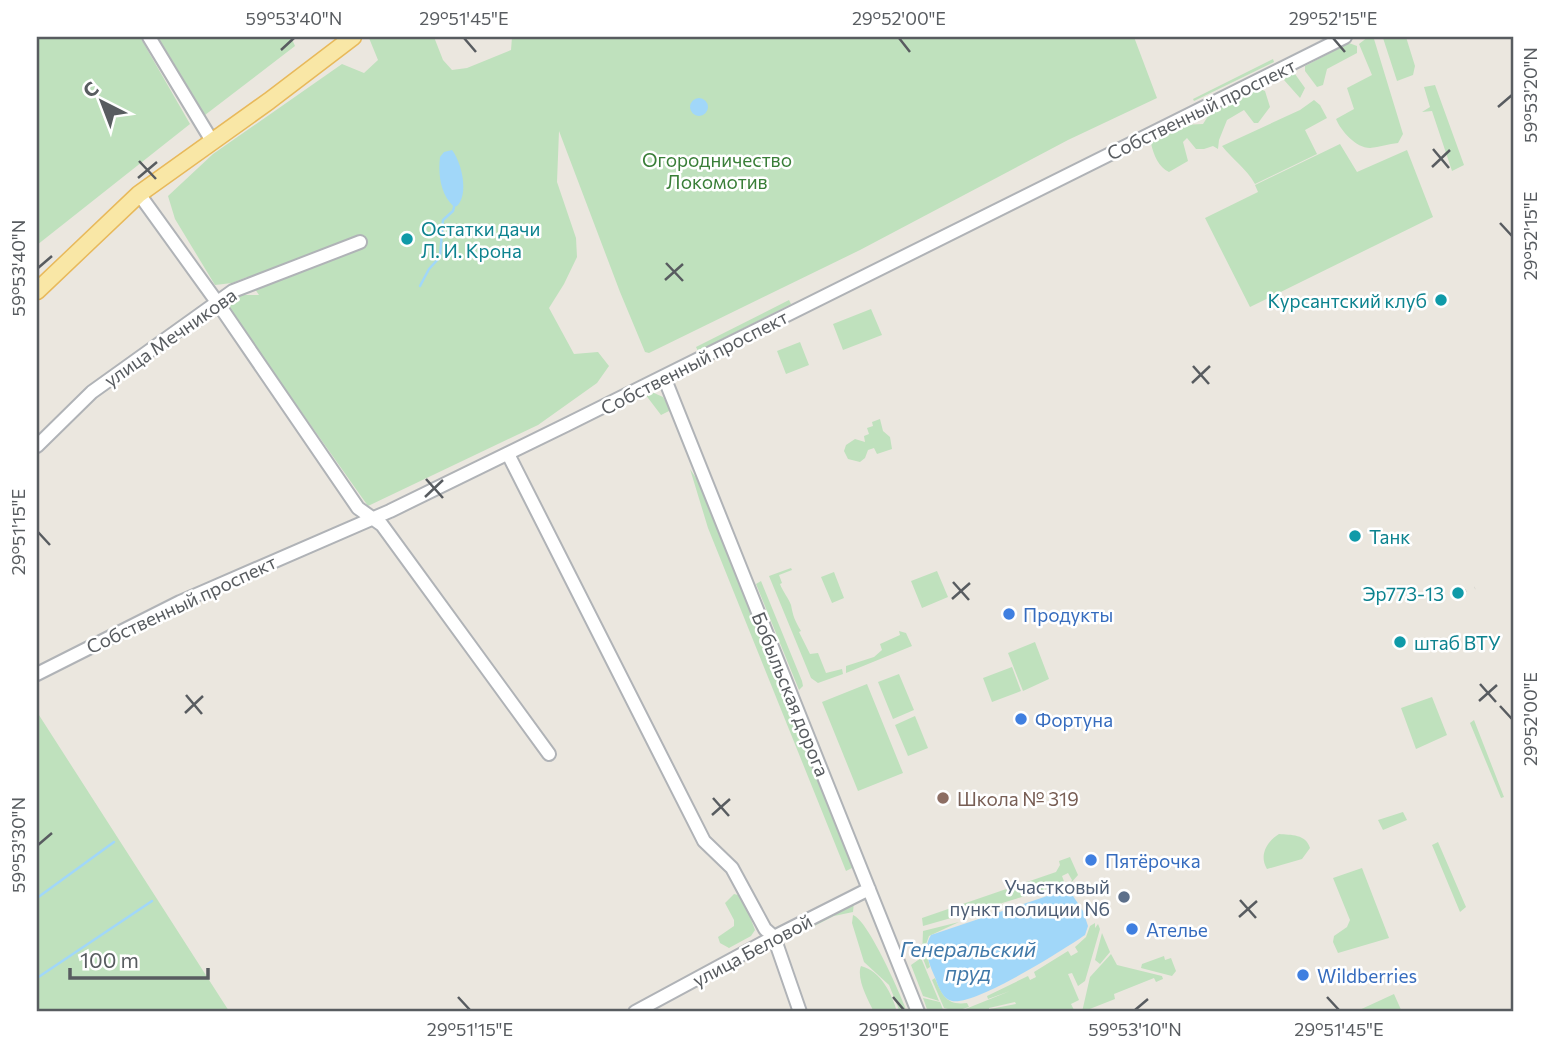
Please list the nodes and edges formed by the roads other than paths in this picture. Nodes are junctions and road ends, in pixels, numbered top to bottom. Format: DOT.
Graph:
graph roads {
  1 [pos="149,37"];
  2 [pos="353,37"];
  3 [pos="1345,37"];
  4 [pos="212,141"];
  5 [pos="139,194"];
  6 [pos="360,242"];
  7 [pos="37,290"];
  8 [pos="218,302"];
  9 [pos="664,377"];
  10 [pos="37,446"];
  11 [pos="508,454"];
  12 [pos="372,519"];
  13 [pos="37,674"];
  14 [pos="549,754"];
  15 [pos="869,889"];
  16 [pos="774,937"];
  17 [pos="635,1012"];
  18 [pos="800,1012"];
  19 [pos="918,1012"];
  1 -- 4 [label="street"];
  2 -- 4 [label="main road"];
  3 -- 9 [label="street, Собственный проспект"];
  4 -- 5 [label="main road"];
  5 -- 7 [label="main road"];
  5 -- 8 [label="street"];
  6 -- 8 [label="street, улица Мечникова"];
  8 -- 10 [label="street, улица Мечникова"];
  8 -- 12 [label="street"];
  9 -- 11 [label="street, Собственный проспект"];
  9 -- 15 [label="street, Бобыльская дорога"];
  11 -- 12 [label="street, Собственный проспект"];
  11 -- 16 [label="street"];
  12 -- 13 [label="street, Собственный проспект"];
  12 -- 14 [label="street"];
  15 -- 16 [label="street, улица Беловой"];
  15 -- 19 [label="street, Бобыльская дорога"];
  16 -- 17 [label="street, улица Беловой"];
  16 -- 18 [label="street"];
}
